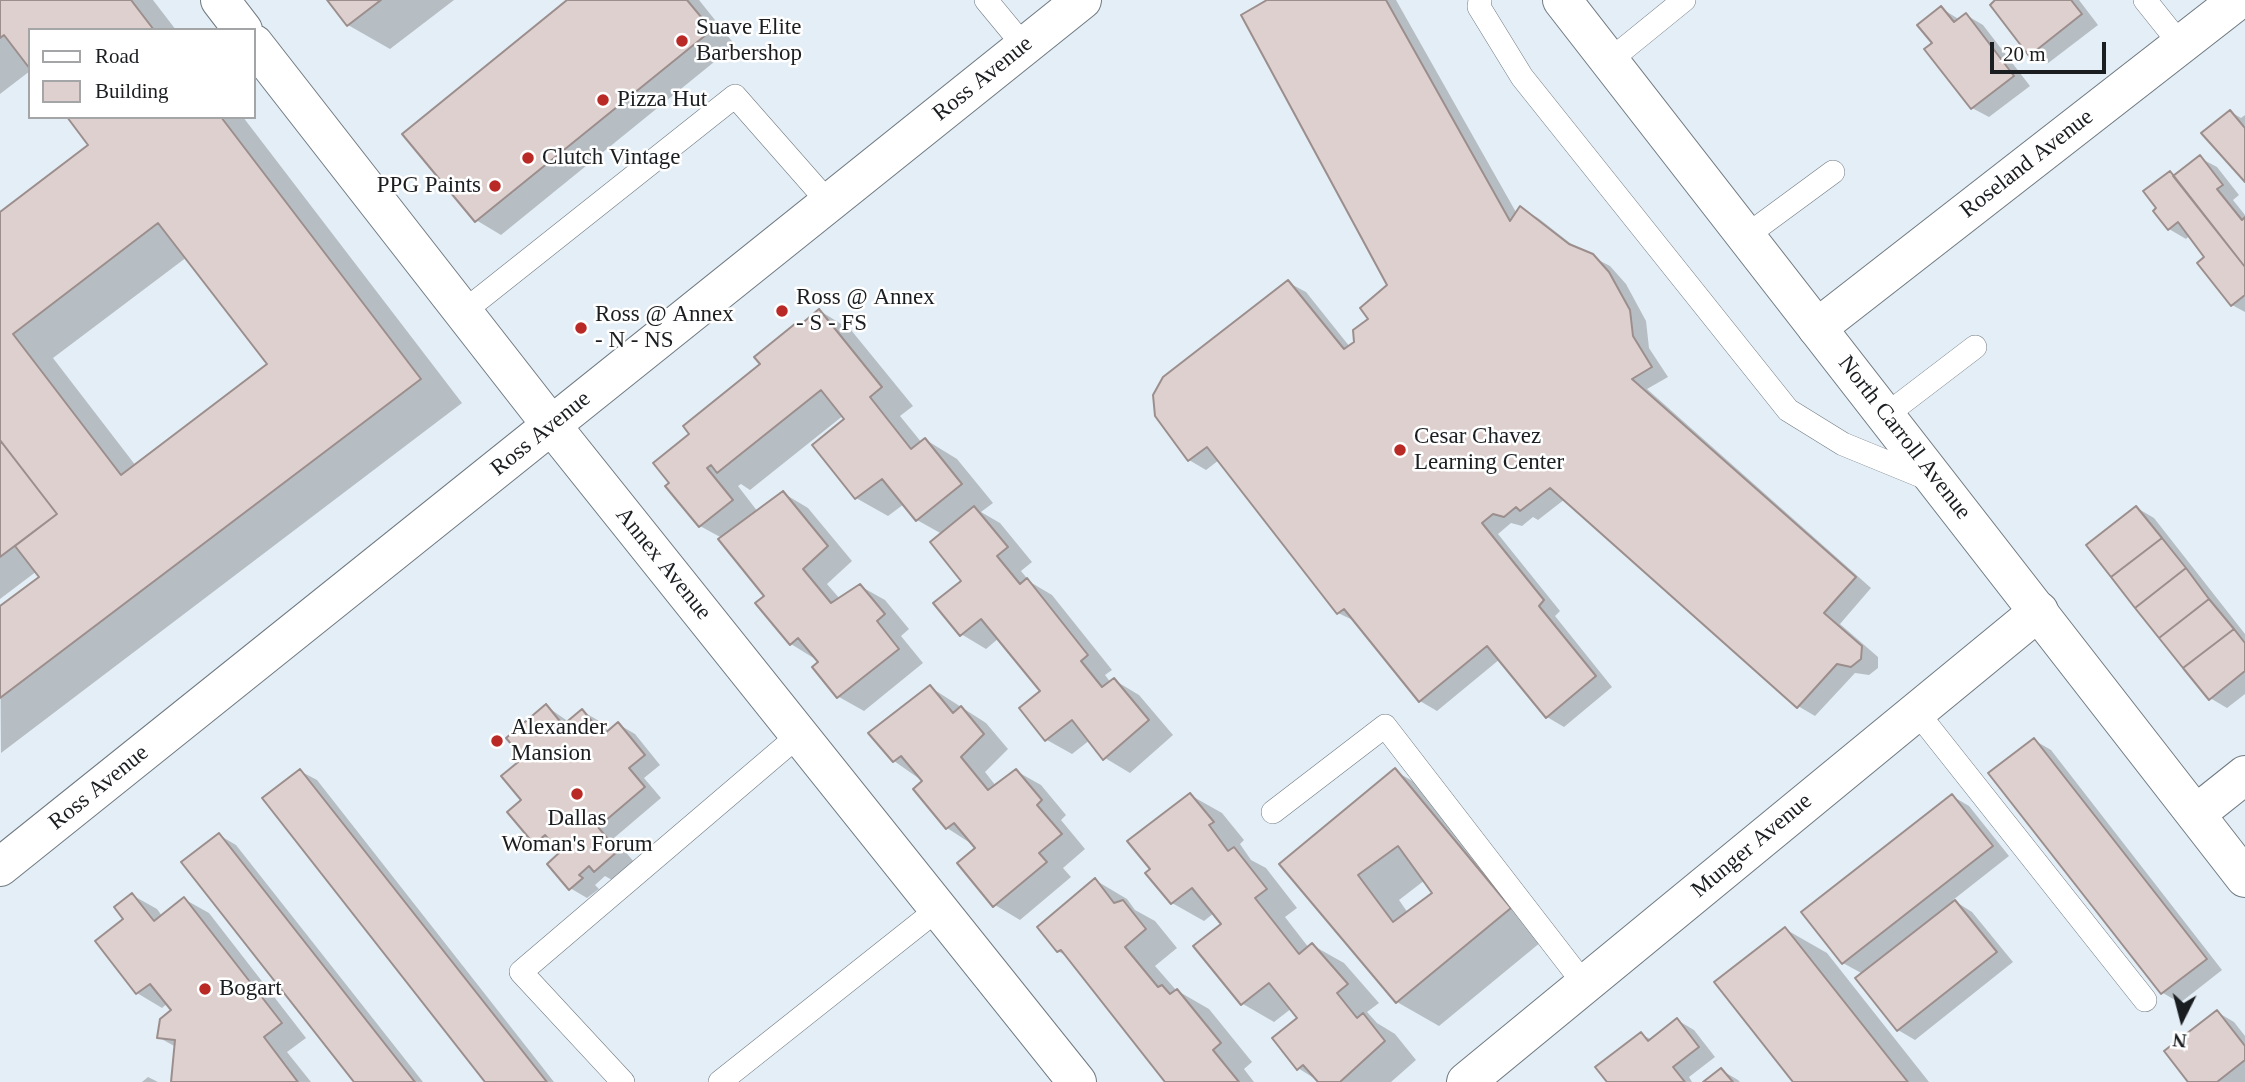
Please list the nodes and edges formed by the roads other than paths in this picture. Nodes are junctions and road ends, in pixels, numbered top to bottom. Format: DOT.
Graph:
graph roads {
  1 [pos="220,0"];
  2 [pos="986,0"];
  3 [pos="1082,0"];
  4 [pos="1480,0"];
  5 [pos="1684,0"];
  6 [pos="2145,0"];
  7 [pos="2238,0"];
  8 [pos="1566,2"];
  9 [pos="241,28"];
  10 [pos="2181,45"];
  11 [pos="1024,46"];
  12 [pos="256,47"];
  13 [pos="1609,61"];
  14 [pos="1833,172"];
  15 [pos="829,203"];
  16 [pos="1746,236"];
  17 [pos="463,312"];
  18 [pos="1817,328"];
  19 [pos="1975,347"];
  20 [pos="1885,415"];
  21 [pos="552,426"];
  22 [pos="1938,482"];
  23 [pos="2039,611"];
  24 [pos="1916,710"];
  25 [pos="799,735"];
  26 [pos="2245,775"];
  27 [pos="1273,812"];
  28 [pos="2196,814"];
  29 [pos="0,867"];
  30 [pos="2245,878"];
  31 [pos="938,909"];
  32 [pos="1585,985"];
  33 [pos="2145,1000"];
  34 [pos="1488,1075"];
  35 [pos="623,1082"];
  36 [pos="720,1082"];
  37 [pos="1077,1082"];
  1 -- 9 [label="street"];
  2 -- 11 [label="lane"];
  3 -- 11 [label="street, Ross Avenue"];
  4 -- 22 [label="lane"];
  5 -- 13 [label="lane"];
  6 -- 10 [label="lane"];
  7 -- 10 [label="street, Roseland Avenue"];
  8 -- 13 [label="street, North Carroll Avenue"];
  10 -- 18 [label="street, Roseland Avenue"];
  11 -- 15 [label="street, Ross Avenue"];
  12 -- 17 [label="street, Annex Avenue"];
  13 -- 16 [label="street, North Carroll Avenue"];
  14 -- 16 [label="lane"];
  15 -- 17 [label="lane"];
  15 -- 21 [label="street, Ross Avenue"];
  16 -- 18 [label="street, North Carroll Avenue"];
  17 -- 21 [label="street, Annex Avenue"];
  18 -- 20 [label="street, North Carroll Avenue"];
  19 -- 20 [label="lane"];
  20 -- 22 [label="street, North Carroll Avenue"];
  21 -- 25 [label="street, Annex Avenue"];
  21 -- 29 [label="street, Ross Avenue"];
  22 -- 23 [label="street, North Carroll Avenue"];
  23 -- 24 [label="street, Munger Avenue"];
  23 -- 28 [label="street, North Carroll Avenue"];
  24 -- 32 [label="street, Munger Avenue"];
  24 -- 33 [label="lane"];
  25 -- 31 [label="street, Annex Avenue"];
  25 -- 35 [label="lane"];
  26 -- 28 [label="street"];
  27 -- 32 [label="lane"];
  28 -- 30 [label="street, North Carroll Avenue"];
  31 -- 36 [label="lane"];
  31 -- 37 [label="street, Annex Avenue"];
  32 -- 34 [label="street, Munger Avenue"];
}
